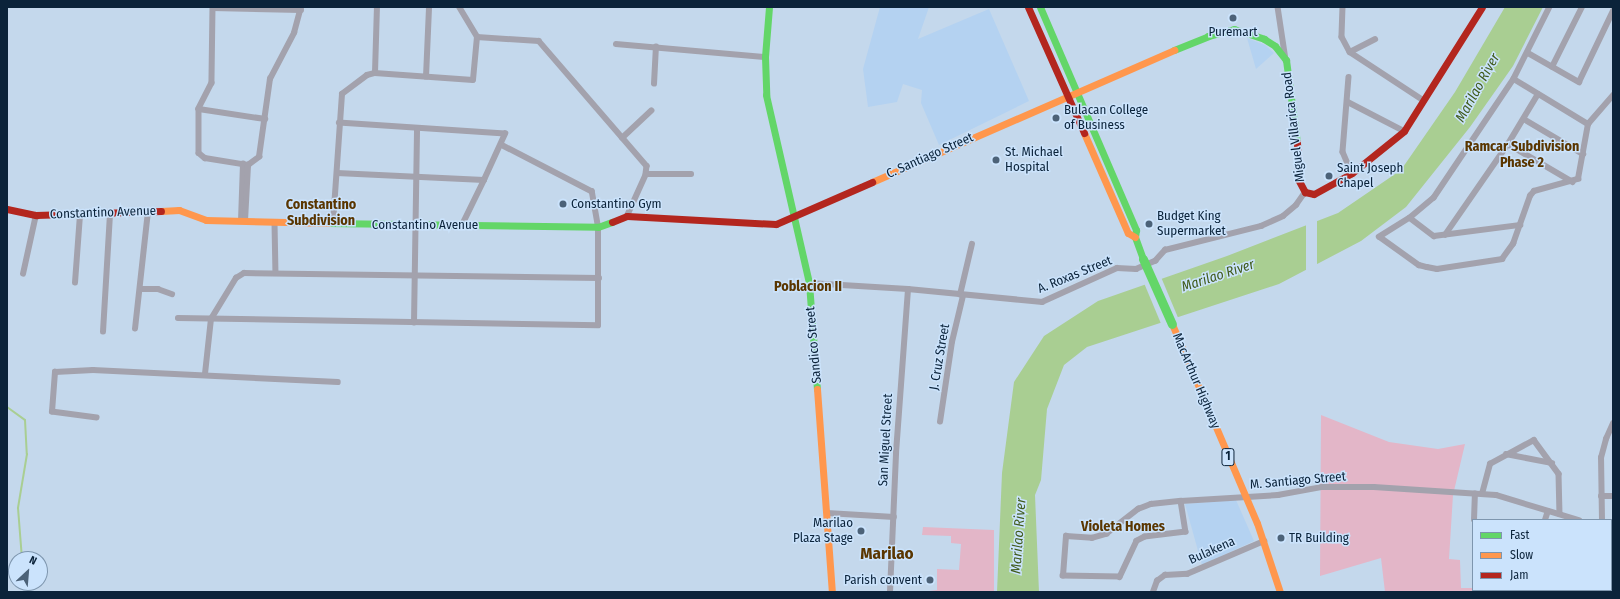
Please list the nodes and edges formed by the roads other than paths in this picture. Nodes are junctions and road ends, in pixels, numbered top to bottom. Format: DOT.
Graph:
graph roads {
  1 [pos="378,7"];
  2 [pos="429,7"];
  3 [pos="459,7"];
  4 [pos="769,7"];
  5 [pos="1028,7"];
  6 [pos="1040,7"];
  7 [pos="1278,7"];
  8 [pos="1343,7"];
  9 [pos="1482,7"];
  10 [pos="1550,7"];
  11 [pos="1582,7"];
  12 [pos="213,8"];
  13 [pos="259,8"];
  14 [pos="301,9"];
  15 [pos="1613,11"];
  16 [pos="477,37"];
  17 [pos="1375,38"];
  18 [pos="616,44"];
  19 [pos="656,47"];
  20 [pos="1350,52"];
  21 [pos="1528,53"];
  22 [pos="765,57"];
  23 [pos="1286,60"];
  24 [pos="1552,68"];
  25 [pos="375,73"];
  26 [pos="426,77"];
  27 [pos="1349,77"];
  28 [pos="1514,78"];
  29 [pos="654,84"];
  30 [pos="1076,91"];
  31 [pos="1538,94"];
  32 [pos="1067,95"];
  33 [pos="1613,95"];
  34 [pos="1423,100"];
  35 [pos="1348,102"];
  36 [pos="199,109"];
  37 [pos="651,111"];
  38 [pos="265,119"];
  39 [pos="1524,119"];
  40 [pos="339,123"];
  41 [pos="1588,124"];
  42 [pos="417,129"];
  43 [pos="1404,131"];
  44 [pos="622,138"];
  45 [pos="1508,144"];
  46 [pos="501,145"];
  47 [pos="1583,154"];
  48 [pos="246,165"];
  49 [pos="1352,173"];
  50 [pos="337,174"];
  51 [pos="646,174"];
  52 [pos="691,174"];
  53 [pos="416,176"];
  54 [pos="484,180"];
  55 [pos="1573,182"];
  56 [pos="1305,192"];
  57 [pos="7,209"];
  58 [pos="148,211"];
  59 [pos="110,214"];
  60 [pos="36,215"];
  61 [pos="80,215"];
  62 [pos="627,216"];
  63 [pos="793,217"];
  64 [pos="1410,218"];
  65 [pos="243,221"];
  66 [pos="275,223"];
  67 [pos="333,223"];
  68 [pos="462,225"];
  69 [pos="1520,225"];
  70 [pos="416,226"];
  71 [pos="598,227"];
  72 [pos="1445,235"];
  73 [pos="1135,237"];
  74 [pos="972,244"];
  75 [pos="276,273"];
  76 [pos="23,274"];
  77 [pos="416,274"];
  78 [pos="599,278"];
  79 [pos="75,283"];
  80 [pos="809,283"];
  81 [pos="141,289"];
  82 [pos="908,289"];
  83 [pos="172,294"];
  84 [pos="962,295"];
  85 [pos="178,318"];
  86 [pos="211,319"];
  87 [pos="414,323"];
  88 [pos="135,329"];
  89 [pos="103,332"];
  90 [pos="205,374"];
  91 [pos="338,382"];
  92 [pos="97,418"];
  93 [pos="940,422"];
  94 [pos="1613,423"];
  95 [pos="1506,454"];
  96 [pos="1552,463"];
  97 [pos="1475,494"];
  98 [pos="1482,494"];
  99 [pos="1601,496"];
  100 [pos="1613,496"];
  101 [pos="1245,497"];
  102 [pos="1181,501"];
  103 [pos="1548,511"];
  104 [pos="827,513"];
  105 [pos="1560,514"];
  106 [pos="894,517"];
  107 [pos="1474,519"];
  108 [pos="1545,519"];
  109 [pos="1576,519"];
  110 [pos="1602,519"];
  111 [pos="1264,540"];
  112 [pos="832,592"];
  113 [pos="890,592"];
  114 [pos="1153,592"];
  115 [pos="1280,592"];
  1 -- 25 [label="street"];
  2 -- 26 [label="street"];
  3 -- 16 [label="street"];
  4 -- 22 [label="main road, Sandico Street"];
  5 -- 32 [label="main road, MacArthur Highway / 1"];
  6 -- 30 [label="main road, MacArthur Highway / 1"];
  7 -- 23 [label="street"];
  8 -- 20 [label="street"];
  9 -- 34 [label="main road, Miguel Villarica Road"];
  10 -- 21 [label="street"];
  11 -- 24 [label="street"];
  12 -- 13 [label="street"];
  12 -- 36 [label="street"];
  13 -- 14 [label="street"];
  14 -- 38 [label="street"];
  15 -- 24 [label="street"];
  16 -- 26 [label="street"];
  16 -- 44 [label="street"];
  17 -- 20 [label="street"];
  18 -- 19 [label="street"];
  19 -- 22 [label="street"];
  19 -- 29 [label="street"];
  20 -- 34 [label="street"];
  21 -- 24 [label="street"];
  21 -- 28 [label="street"];
  22 -- 63 [label="main road, Sandico Street"];
  23 -- 30 [label="main road, Miguel Villarica Road"];
  23 -- 56 [label="main road, Miguel Villarica Road"];
  25 -- 26 [label="street"];
  25 -- 40 [label="street"];
  27 -- 35 [label="street"];
  28 -- 31 [label="street"];
  28 -- 64 [label="street"];
  30 -- 32 [label="main road, Miguel Villarica Road"];
  30 -- 73 [label="main road, MacArthur Highway / 1"];
  31 -- 39 [label="street"];
  31 -- 41 [label="street"];
  32 -- 63 [label="main road, C. Santiago Street"];
  32 -- 73 [label="main road, MacArthur Highway / 1"];
  33 -- 41 [label="street"];
  34 -- 43 [label="main road, Miguel Villarica Road"];
  35 -- 43 [label="street"];
  35 -- 49 [label="street"];
  36 -- 38 [label="street"];
  36 -- 48 [label="street"];
  37 -- 44 [label="street"];
  38 -- 48 [label="street"];
  39 -- 45 [label="street"];
  39 -- 47 [label="street"];
  40 -- 42 [label="street"];
  40 -- 50 [label="street"];
  41 -- 47 [label="street"];
  42 -- 46 [label="street"];
  42 -- 53 [label="street"];
  43 -- 49 [label="main road, Miguel Villarica Road"];
  44 -- 51 [label="street"];
  45 -- 55 [label="street"];
  45 -- 72 [label="street"];
  46 -- 54 [label="street"];
  46 -- 71 [label="street"];
  47 -- 55 [label="street"];
  48 -- 65 [label="street"];
  49 -- 56 [label="main road, Miguel Villarica Road"];
  50 -- 53 [label="street"];
  50 -- 67 [label="street"];
  51 -- 52 [label="street"];
  51 -- 62 [label="street"];
  53 -- 54 [label="street"];
  53 -- 70 [label="street"];
  54 -- 68 [label="street"];
  55 -- 69 [label="street"];
  56 -- 84 [label="street, A. Roxas Street"];
  57 -- 60 [label="main road, Constantino Avenue"];
  58 -- 59 [label="main road, Constantino Avenue"];
  58 -- 65 [label="main road, Constantino Avenue"];
  58 -- 81 [label="street"];
  59 -- 61 [label="main road, Constantino Avenue"];
  59 -- 89 [label="street"];
  60 -- 61 [label="main road, Constantino Avenue"];
  60 -- 76 [label="street"];
  61 -- 79 [label="street"];
  62 -- 63 [label="main road, Constantino Avenue"];
  62 -- 71 [label="main road, Constantino Avenue"];
  63 -- 80 [label="main road, Sandico Street"];
  64 -- 69 [label="street"];
  64 -- 72 [label="street"];
  65 -- 66 [label="main road, Constantino Avenue"];
  66 -- 67 [label="main road, Constantino Avenue"];
  66 -- 75 [label="street"];
  67 -- 70 [label="main road, Constantino Avenue"];
  68 -- 70 [label="main road, Constantino Avenue"];
  68 -- 71 [label="main road, Constantino Avenue"];
  69 -- 72 [label="street"];
  70 -- 77 [label="street"];
  71 -- 78 [label="street"];
  73 -- 101 [label="main road, MacArthur Highway / 1, bridge"];
  74 -- 84 [label="street, J. Cruz Street"];
  75 -- 77 [label="street"];
  75 -- 86 [label="street"];
  77 -- 78 [label="street"];
  77 -- 87 [label="street"];
  78 -- 87 [label="street"];
  80 -- 82 [label="street, A. Roxas Street"];
  80 -- 104 [label="main road, Sandico Street"];
  81 -- 83 [label="street"];
  81 -- 88 [label="street"];
  82 -- 84 [label="street, A. Roxas Street"];
  82 -- 106 [label="street, San Miguel Street"];
  84 -- 93 [label="street, J. Cruz Street"];
  85 -- 86 [label="street"];
  86 -- 87 [label="street"];
  86 -- 90 [label="street"];
  90 -- 91 [label="street"];
  90 -- 92 [label="street"];
  94 -- 99 [label="street"];
  95 -- 96 [label="street"];
  95 -- 96 [label="street"];
  95 -- 98 [label="street"];
  96 -- 105 [label="street"];
  97 -- 98 [label="street, M. Santiago Street"];
  97 -- 101 [label="street, M. Santiago Street"];
  97 -- 107 [label="street"];
  98 -- 103 [label="street, M. Santiago Street"];
  99 -- 100 [label="street"];
  99 -- 110 [label="street"];
  101 -- 102 [label="street, M. Santiago Street"];
  101 -- 111 [label="main road, MacArthur Highway / 1"];
  102 -- 102 [label="street, M. Santiago Street"];
  103 -- 105 [label="street, M. Santiago Street"];
  103 -- 108 [label="street"];
  104 -- 106 [label="street"];
  104 -- 112 [label="main road, Sandico Street"];
  105 -- 109 [label="street, M. Santiago Street"];
  106 -- 113 [label="street, San Miguel Street"];
  111 -- 114 [label="street, Bulakena"];
  111 -- 115 [label="main road, MacArthur Highway / 1"];
}
